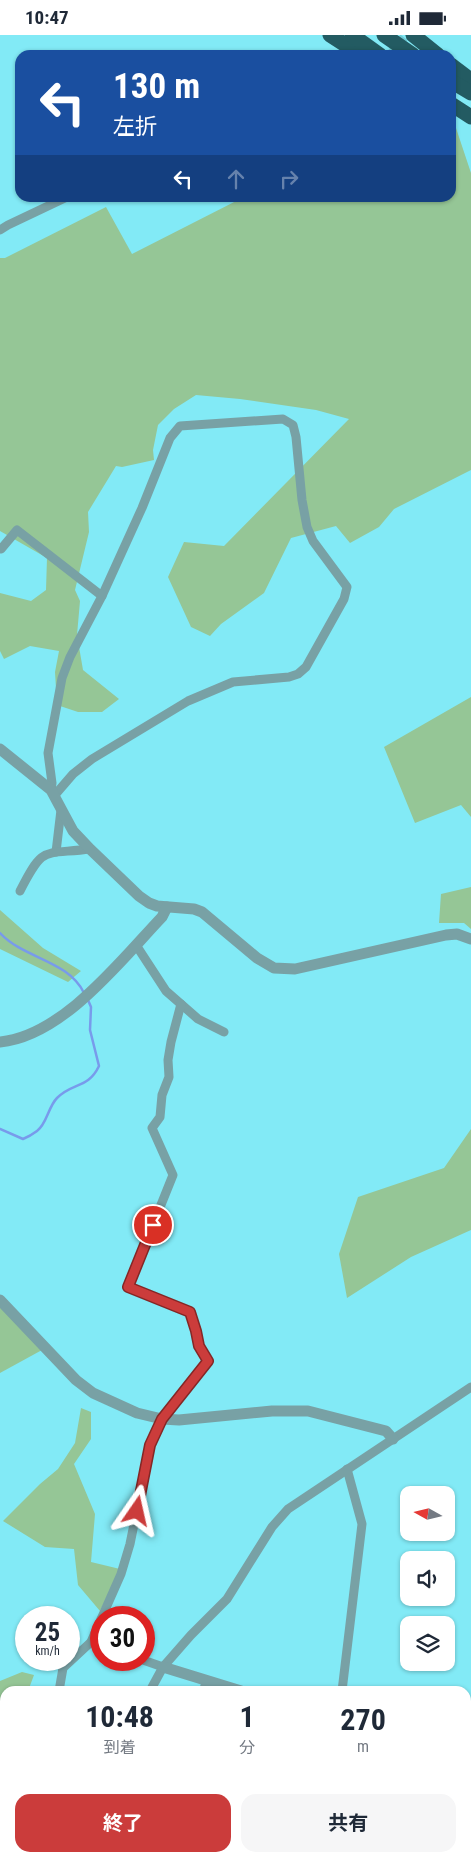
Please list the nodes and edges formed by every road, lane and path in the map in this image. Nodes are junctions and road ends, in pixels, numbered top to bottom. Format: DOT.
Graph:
graph roads {
  1 [pos="330,35"];
  2 [pos="352,35"];
  3 [pos="384,35"];
  4 [pos="414,35"];
  5 [pos="353,50"];
  6 [pos="373,50"];
  7 [pos="406,50"];
  8 [pos="432,50"];
  9 [pos="456,69"];
  10 [pos="471,80"];
  11 [pos="456,84"];
  12 [pos="471,93"];
  13 [pos="456,107"];
  14 [pos="471,117"];
  15 [pos="56,202"];
  16 [pos="0,230"];
  17 [pos="1,549"];
  18 [pos="102,596"];
  19 [pos="0,749"];
  20 [pos="52,793"];
  21 [pos="62,810"];
  22 [pos="90,849"];
  23 [pos="56,852"];
  24 [pos="20,891"];
  25 [pos="167,907"];
  26 [pos="471,939"];
  27 [pos="136,945"];
  28 [pos="181,1004"];
  29 [pos="224,1032"];
  30 [pos="0,1042"];
  31 [pos="3,1307"];
  32 [pos="471,1387"];
  33 [pos="162,1419"];
  34 [pos="393,1439"];
  35 [pos="347,1469"];
  36 [pos="107,1606"];
  37 [pos="90,1643"];
  38 [pos="155,1664"];
  39 [pos="163,1667"];
  40 [pos="59,1686"];
  41 [pos="153,1686"];
  42 [pos="205,1686"];
  43 [pos="343,1686"];
  1 -- 5 [label="highway"];
  2 -- 6 [label="highway"];
  3 -- 7 [label="highway"];
  4 -- 8 [label="highway"];
  9 -- 10 [label="highway"];
  11 -- 12 [label="highway"];
  13 -- 14 [label="highway"];
  15 -- 16 [label="street"];
  17 -- 18 [label="street"];
  18 -- 20 [label="street"];
  18 -- 20 [label="street"];
  19 -- 20 [label="street"];
  20 -- 21 [label="street"];
  21 -- 22 [label="street"];
  21 -- 23 [label="street"];
  22 -- 23 [label="street"];
  22 -- 25 [label="street"];
  23 -- 24 [label="street"];
  25 -- 26 [label="street"];
  25 -- 27 [label="street"];
  27 -- 28 [label="street"];
  27 -- 30 [label="street"];
  28 -- 29 [label="street"];
  28 -- 33 [label="street"];
  31 -- 33 [label="street"];
  32 -- 34 [label="street"];
  33 -- 34 [label="street"];
  33 -- 36 [label="street"];
  34 -- 35 [label="street"];
  35 -- 39 [label="street"];
  35 -- 43 [label="street"];
  37 -- 40 [label="street"];
  38 -- 39 [label="street"];
  39 -- 41 [label="street"];
  39 -- 42 [label="street"];
}
